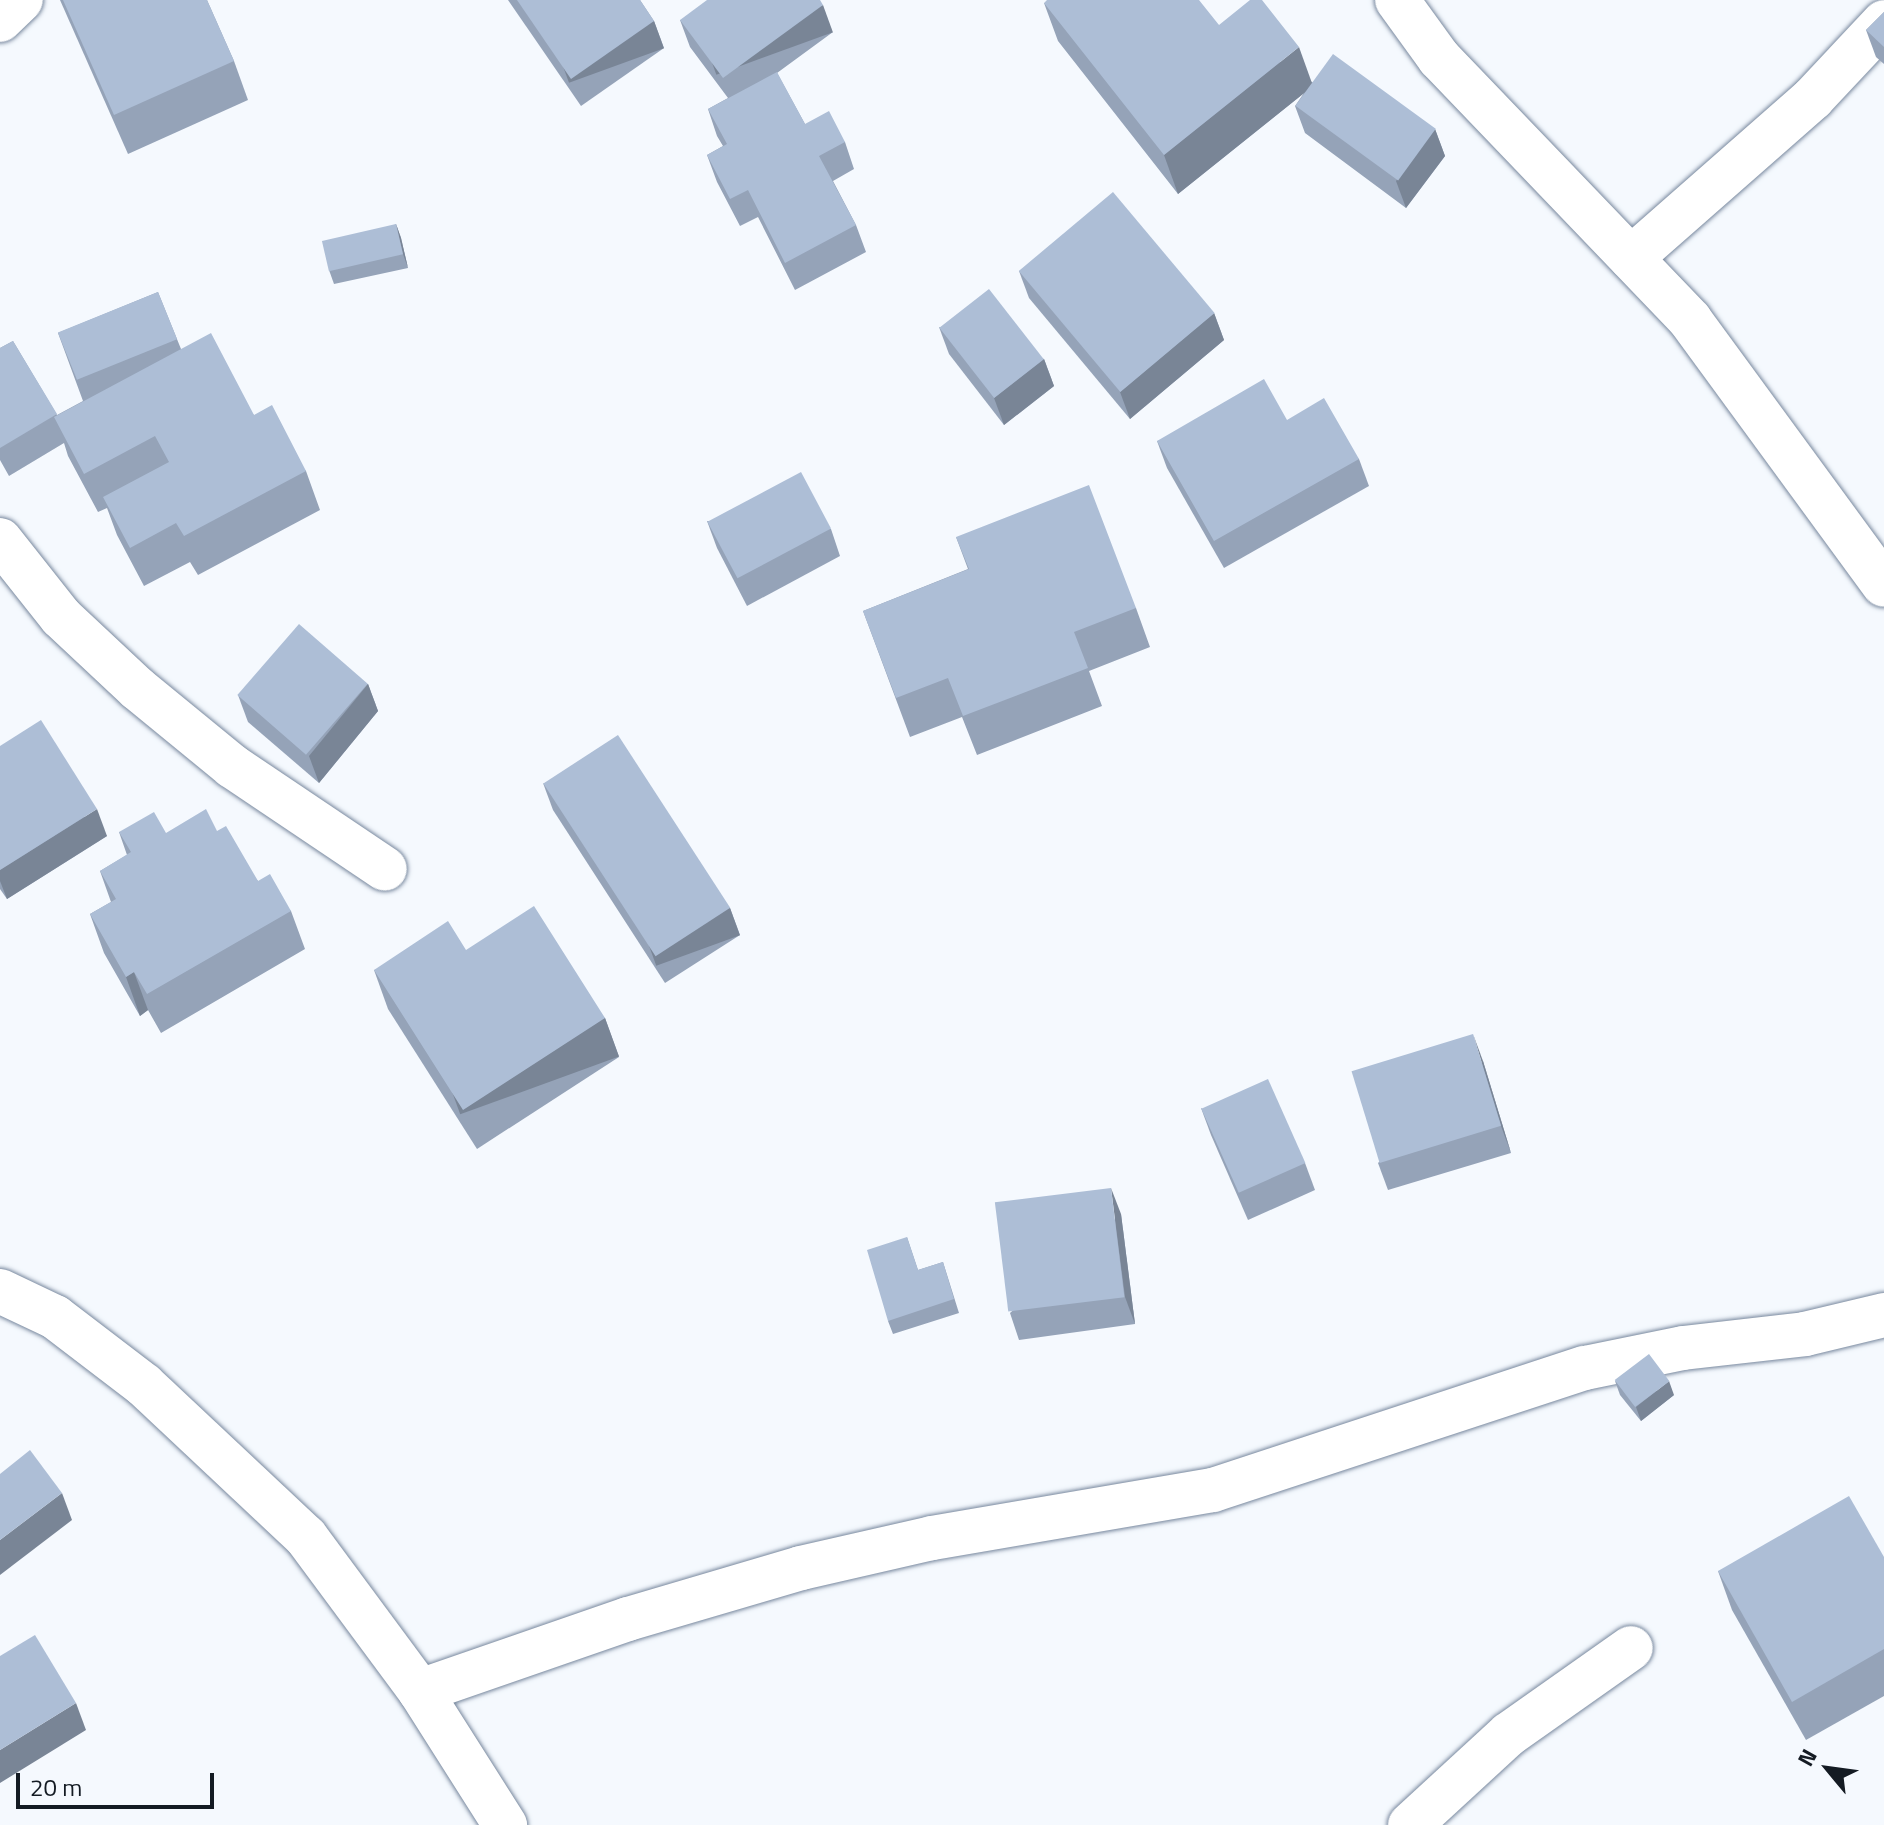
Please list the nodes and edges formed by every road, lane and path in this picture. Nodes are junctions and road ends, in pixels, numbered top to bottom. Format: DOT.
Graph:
graph roads {
  1 [pos="21,0"];
  2 [pos="1397,0"];
  3 [pos="0,20"];
  4 [pos="1884,22"];
  5 [pos="1631,258"];
  6 [pos="0,540"];
  7 [pos="1884,585"];
  8 [pos="385,869"];
  9 [pos="0,1291"];
  10 [pos="1884,1315"];
  11 [pos="1631,1648"];
  12 [pos="420,1691"];
  13 [pos="505,1825"];
  14 [pos="1410,1825"];
  1 -- 3 [label="street"];
  2 -- 5 [label="street"];
  4 -- 5 [label="street"];
  5 -- 7 [label="street"];
  6 -- 8 [label="street"];
  9 -- 12 [label="street"];
  10 -- 12 [label="street"];
  11 -- 14 [label="street"];
  12 -- 13 [label="street"];
}
